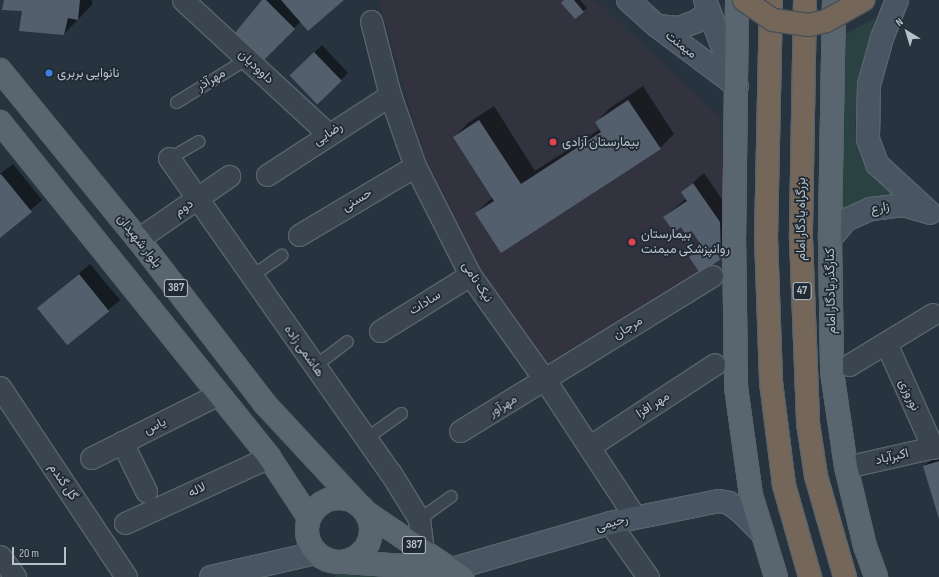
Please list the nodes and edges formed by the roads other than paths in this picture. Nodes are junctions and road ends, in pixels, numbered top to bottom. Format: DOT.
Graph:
graph roads {
  1 [pos="185,0"];
  2 [pos="628,0"];
  3 [pos="737,0"];
  4 [pos="744,0"];
  5 [pos="771,0"];
  6 [pos="805,0"];
  7 [pos="834,0"];
  8 [pos="864,0"];
  9 [pos="897,0"];
  10 [pos="707,6"];
  11 [pos="370,21"];
  12 [pos="657,26"];
  13 [pos="246,58"];
  14 [pos="0,70"];
  15 [pos="737,86"];
  16 [pos="390,95"];
  17 [pos="176,102"];
  18 [pos="0,122"];
  19 [pos="328,134"];
  20 [pos="199,141"];
  21 [pos="169,158"];
  22 [pos="415,166"];
  23 [pos="267,175"];
  24 [pos="229,176"];
  25 [pos="196,199"];
  26 [pos="934,216"];
  27 [pos="299,235"];
  28 [pos="138,239"];
  29 [pos="830,239"];
  30 [pos="281,255"];
  31 [pos="470,275"];
  32 [pos="250,276"];
  33 [pos="712,276"];
  34 [pos="933,314"];
  35 [pos="380,332"];
  36 [pos="347,341"];
  37 [pos="886,343"];
  38 [pos="715,364"];
  39 [pos="849,365"];
  40 [pos="314,366"];
  41 [pos="545,380"];
  42 [pos="0,387"];
  43 [pos="219,394"];
  44 [pos="401,413"];
  45 [pos="460,432"];
  46 [pos="366,438"];
  47 [pos="122,442"];
  48 [pos="590,446"];
  49 [pos="936,447"];
  50 [pos="269,457"];
  51 [pos="91,458"];
  52 [pos="846,467"];
  53 [pos="146,491"];
  54 [pos="451,496"];
  55 [pos="362,507"];
  56 [pos="635,517"];
  57 [pos="309,518"];
  58 [pos="418,520"];
  59 [pos="125,523"];
  60 [pos="610,523"];
  61 [pos="763,534"];
  62 [pos="423,551"];
  63 [pos="316,553"];
  64 [pos="507,553"];
  65 [pos="0,556"];
  66 [pos="345,562"];
  67 [pos="457,573"];
  68 [pos="15,577"];
  69 [pos="126,577"];
  70 [pos="211,577"];
  71 [pos="490,577"];
  72 [pos="648,577"];
  73 [pos="776,577"];
  74 [pos="810,577"];
  75 [pos="845,577"];
  76 [pos="876,577"];
  1 -- 13 [label="street, داوودیان"];
  2 -- 12 [label="main road, میمنت"];
  3 -- 15 [label="main road"];
  4 -- 8 [label="highway, bridge"];
  5 -- 74 [label="highway"];
  6 -- 75 [label="highway, بزرگراه یادگار امام / 47"];
  7 -- 29 [label="main road, کنارگذر یادگار امام"];
  9 -- 26 [label="main road"];
  10 -- 12 [label="main road"];
  10 -- 15 [label="main road"];
  11 -- 16 [label="street, نیک نامی"];
  12 -- 15 [label="main road, میمنت"];
  13 -- 17 [label="lane, مهرآذر"];
  13 -- 19 [label="street, داوودیان"];
  14 -- 28 [label="main road, بلوار شهیدان / 387"];
  15 -- 61 [label="main road"];
  16 -- 19 [label="street, رضایی"];
  16 -- 22 [label="street, نیک نامی"];
  18 -- 43 [label="main road, 387"];
  19 -- 23 [label="street, رضایی"];
  20 -- 21 [label="lane"];
  21 -- 25 [label="street, هاشمی زاده"];
  22 -- 27 [label="street, حسنی"];
  22 -- 31 [label="street, نیک نامی"];
  24 -- 25 [label="street, دوم"];
  25 -- 28 [label="street, دوم"];
  25 -- 32 [label="street, هاشمی زاده"];
  26 -- 29 [label="main road, زارع"];
  28 -- 55 [label="main road, بلوار شهیدان / 387"];
  29 -- 52 [label="main road, کنارگذر یادگار امام"];
  30 -- 32 [label="lane"];
  31 -- 35 [label="street, سادات"];
  31 -- 41 [label="street, نیک نامی"];
  32 -- 40 [label="street, هاشمی زاده"];
  33 -- 41 [label="street, مرجان"];
  34 -- 37 [label="street"];
  36 -- 40 [label="lane"];
  37 -- 39 [label="street"];
  37 -- 49 [label="street, نوروزی"];
  38 -- 48 [label="street, مهر افزا"];
  40 -- 46 [label="street, هاشمی زاده"];
  41 -- 45 [label="street, مهرآور"];
  41 -- 48 [label="street, نیک نامی"];
  42 -- 69 [label="street, گل گندم"];
  43 -- 47 [label="street, یاس"];
  43 -- 50 [label="main road, 387"];
  44 -- 46 [label="lane"];
  46 -- 58 [label="street, هاشمی زاده"];
  47 -- 51 [label="street, یاس"];
  47 -- 53 [label="street"];
  48 -- 56 [label="street, نیک نامی"];
  49 -- 52 [label="street, اکبرآباد"];
  50 -- 57 [label="main road, 387"];
  50 -- 59 [label="street, لاله"];
  52 -- 76 [label="main road, کنارگذر یادگار امام"];
  54 -- 58 [label="lane"];
  55 -- 57 [label="main road"];
  55 -- 62 [label="main road, 387"];
  55 -- 66 [label="main road"];
  56 -- 60 [label="main road, رحیمی"];
  56 -- 61 [label="main road, رحیمی"];
  57 -- 63 [label="main road"];
  58 -- 62 [label="street, هاشمی زاده"];
  60 -- 64 [label="main road, رحیمی"];
  60 -- 72 [label="street"];
  61 -- 73 [label="main road"];
  62 -- 67 [label="main road, 387"];
  63 -- 66 [label="main road"];
  63 -- 70 [label="main road"];
  64 -- 67 [label="main road, رحیمی"];
  64 -- 71 [label="main road"];
  65 -- 68 [label="street"];
  66 -- 67 [label="main road"];
}
